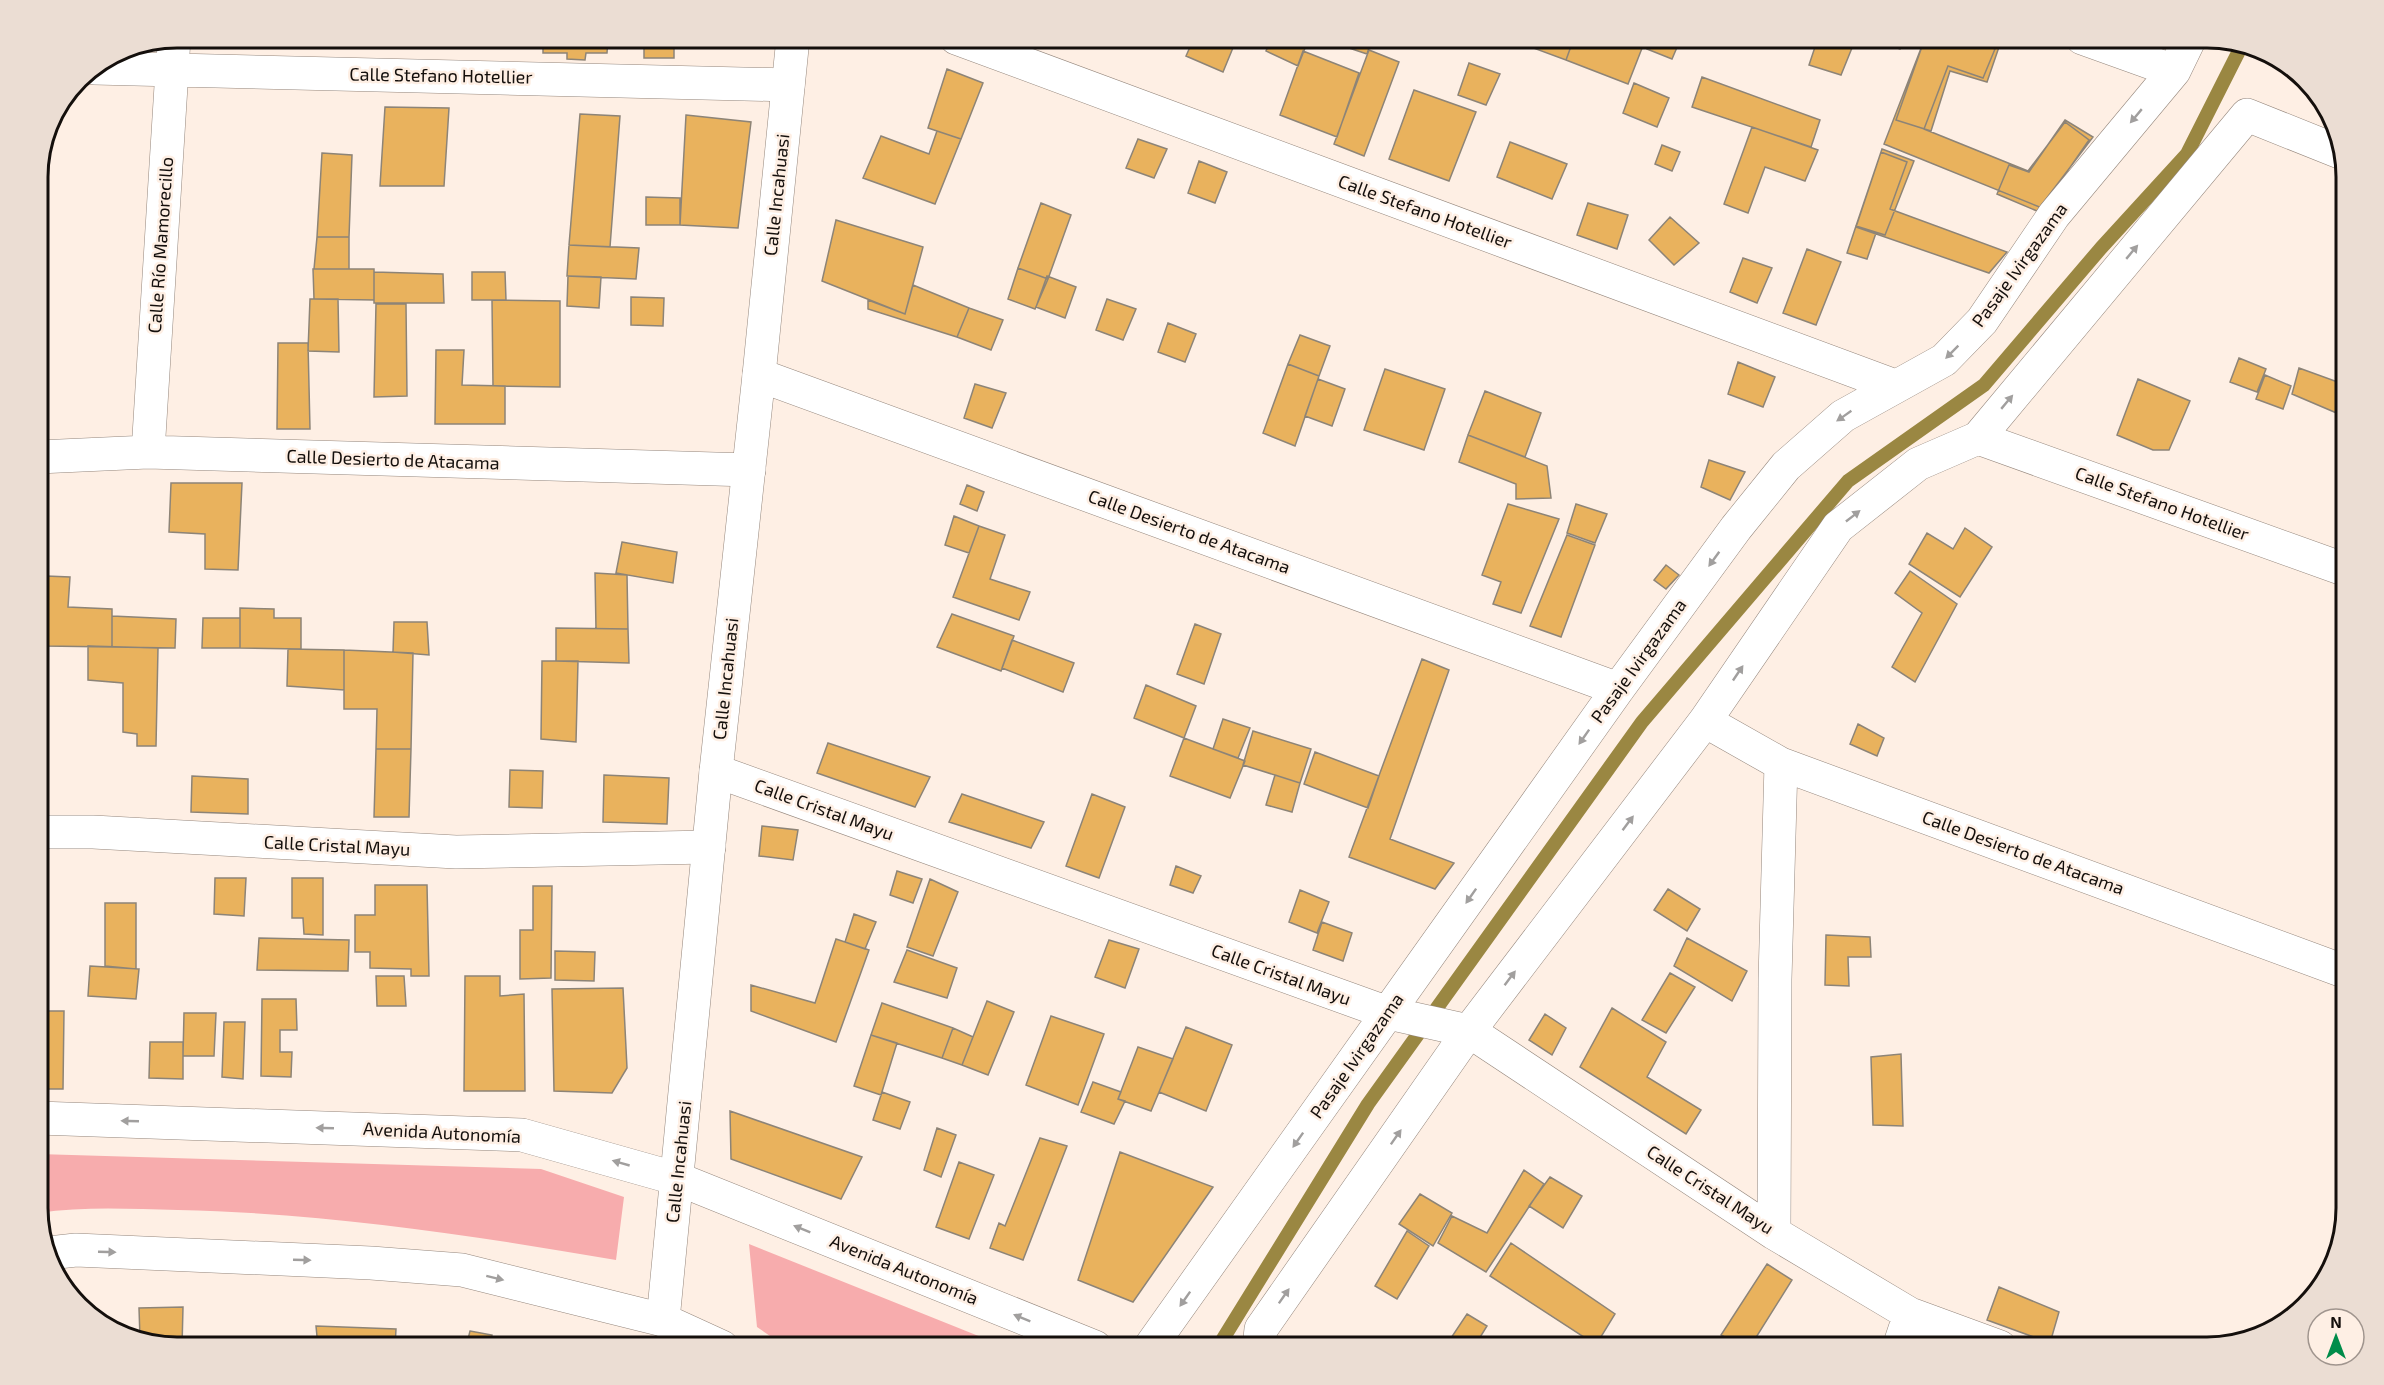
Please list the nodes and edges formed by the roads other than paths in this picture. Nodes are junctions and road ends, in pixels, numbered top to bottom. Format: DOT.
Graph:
graph roads {
  1 [pos="792,48"];
  2 [pos="983,48"];
  3 [pos="2110,48"];
  4 [pos="2185,48"];
  5 [pos="173,54"];
  6 [pos="114,64"];
  7 [pos="2174,71"];
  8 [pos="788,85"];
  9 [pos="2333,150"];
  10 [pos="759,375"];
  11 [pos="1894,386"];
  12 [pos="1978,438"];
  13 [pos="148,453"];
  14 [pos="48,457"];
  15 [pos="748,470"];
  16 [pos="2336,566"];
  17 [pos="1618,689"];
  18 [pos="1705,721"];
  19 [pos="1781,764"];
  20 [pos="716,771"];
  21 [pos="48,832"];
  22 [pos="709,847"];
  23 [pos="2336,968"];
  24 [pos="1388,1013"];
  25 [pos="1469,1031"];
  26 [pos="48,1118"];
  27 [pos="678,1179"];
  28 [pos="1774,1233"];
  29 [pos="56,1252"];
  30 [pos="1910,1314"];
  31 [pos="663,1320"];
  32 [pos="700,1337"];
  33 [pos="1070,1337"];
  34 [pos="1157,1337"];
  35 [pos="1260,1337"];
  36 [pos="1902,1337"];
  37 [pos="1973,1337"];
  1 -- 8 [label="street, Calle Incahuasi"];
  2 -- 11 [label="street, Calle Stefano Hotellier"];
  3 -- 7 [label="street"];
  4 -- 7 [label="street, Pasaje Ivirgazama"];
  5 -- 6 [label="street, Calle Stefano Hotellier"];
  5 -- 8 [label="street, Calle Stefano Hotellier"];
  5 -- 13 [label="street, Calle Río Mamorecillo"];
  7 -- 11 [label="street, Pasaje Ivirgazama, one-way"];
  8 -- 10 [label="street, Calle Incahuasi"];
  12 -- 9 [label="street, one-way"];
  10 -- 15 [label="street, Calle Incahuasi"];
  10 -- 17 [label="street, Calle Desierto de Atacama"];
  11 -- 17 [label="street, Pasaje Ivirgazama, one-way"];
  12 -- 16 [label="street, Calle Stefano Hotellier"];
  18 -- 12 [label="street, one-way"];
  13 -- 14 [label="street, Calle Desierto de Atacama"];
  13 -- 15 [label="street, Calle Desierto de Atacama"];
  15 -- 20 [label="street, Calle Incahuasi"];
  17 -- 24 [label="street, Pasaje Ivirgazama, one-way"];
  18 -- 19 [label="street, Calle Desierto de Atacama"];
  25 -- 18 [label="street, one-way"];
  19 -- 23 [label="street, Calle Desierto de Atacama"];
  19 -- 28 [label="street"];
  20 -- 22 [label="street, Calle Incahuasi"];
  20 -- 24 [label="street, Calle Cristal Mayu"];
  21 -- 22 [label="street, Calle Cristal Mayu"];
  22 -- 27 [label="street, Calle Incahuasi"];
  24 -- 25 [label="street, Calle Cristal Mayu"];
  24 -- 34 [label="street, Pasaje Ivirgazama, one-way"];
  25 -- 28 [label="street, Calle Cristal Mayu"];
  35 -- 25 [label="street, one-way"];
  27 -- 26 [label="street, Avenida Autonomía, one-way"];
  27 -- 31 [label="street, Calle Incahuasi"];
  33 -- 27 [label="street, Avenida Autonomía, one-way"];
  28 -- 30 [label="street, Calle Cristal Mayu"];
  29 -- 31 [label="street, one-way"];
  30 -- 36 [label="street"];
  30 -- 37 [label="street, Calle Cristal Mayu"];
  31 -- 32 [label="street"];
}
